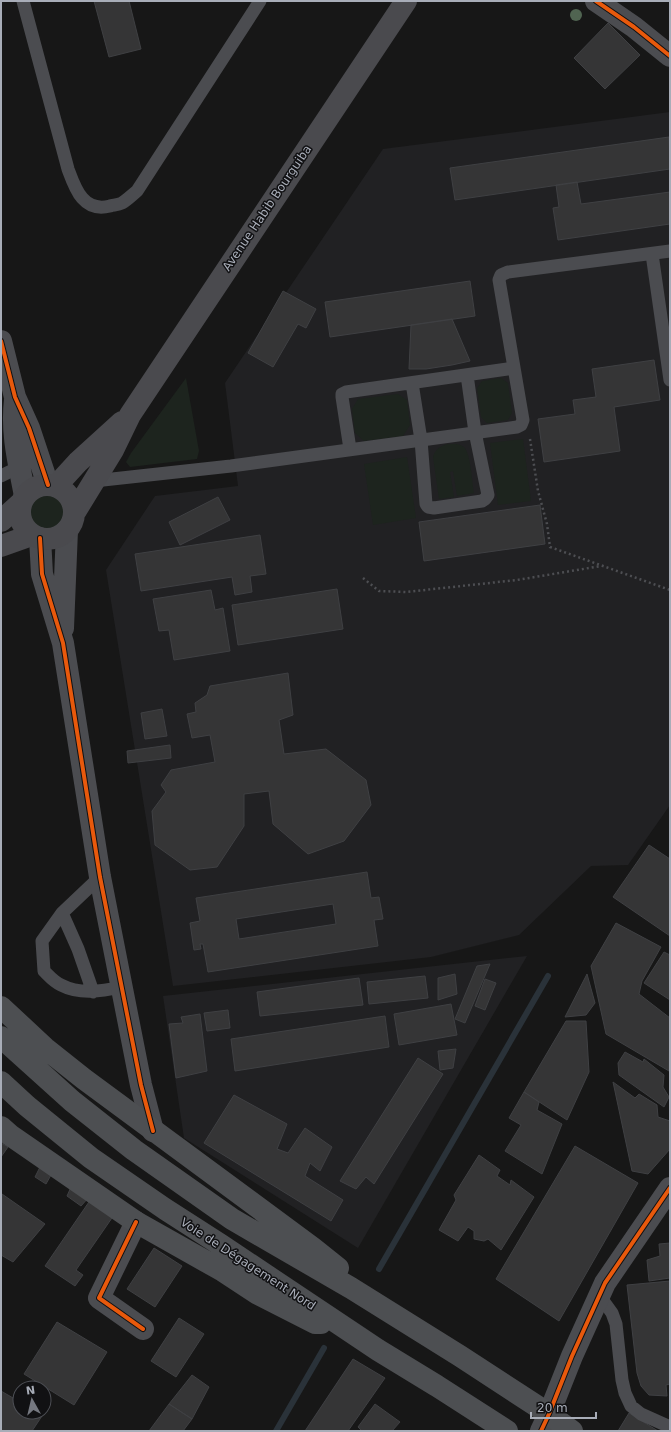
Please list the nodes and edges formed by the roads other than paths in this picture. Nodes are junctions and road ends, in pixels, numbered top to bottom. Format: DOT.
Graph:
graph roads {
  1 [pos="24,1"];
  2 [pos="260,1"];
  3 [pos="406,1"];
  4 [pos="596,1"];
  5 [pos="670,56"];
  6 [pos="670,251"];
  7 [pos="652,254"];
  8 [pos="1,341"];
  9 [pos="514,368"];
  10 [pos="467,375"];
  11 [pos="670,380"];
  12 [pos="412,383"];
  13 [pos="10,389"];
  14 [pos="130,415"];
  15 [pos="475,432"];
  16 [pos="420,440"];
  17 [pos="350,450"];
  18 [pos="10,471"];
  19 [pos="94,481"];
  20 [pos="52,485"];
  21 [pos="23,500"];
  22 [pos="1,521"];
  23 [pos="71,521"];
  24 [pos="36,536"];
  25 [pos="1,546"];
  26 [pos="63,643"];
  27 [pos="100,876"];
  28 [pos="62,913"];
  29 [pos="122,987"];
  30 [pos="93,992"];
  31 [pos="1,1006"];
  32 [pos="1,1037"];
  33 [pos="1,1082"];
  34 [pos="1,1127"];
  35 [pos="153,1131"];
  36 [pos="670,1188"];
  37 [pos="136,1222"];
  38 [pos="351,1288"];
  39 [pos="599,1295"];
  40 [pos="333,1320"];
  41 [pos="143,1328"];
  42 [pos="545,1422"];
  43 [pos="670,1428"];
  44 [pos="507,1431"];
  45 [pos="572,1431"];
  1 -- 2 [label="lane"];
  3 -- 14 [label="main road, Avenue Habib Bourguiba"];
  4 -- 5 [label="street"];
  6 -- 7 [label="lane"];
  7 -- 9 [label="lane"];
  7 -- 11 [label="lane"];
  8 -- 13 [label="street"];
  9 -- 10 [label="lane"];
  9 -- 15 [label="lane"];
  10 -- 12 [label="lane"];
  10 -- 15 [label="lane"];
  12 -- 16 [label="lane"];
  12 -- 17 [label="lane"];
  13 -- 18 [label="street"];
  13 -- 20 [label="street"];
  14 -- 19 [label="main road"];
  14 -- 20 [label="main road"];
  15 -- 16 [label="lane"];
  15 -- 16 [label="lane"];
  16 -- 17 [label="lane"];
  17 -- 19 [label="lane"];
  18 -- 21 [label="street"];
  19 -- 23 [label="main road"];
  20 -- 21 [label="main road"];
  20 -- 23 [label="main road"];
  21 -- 22 [label="main road"];
  21 -- 24 [label="main road"];
  23 -- 24 [label="main road"];
  23 -- 26 [label="street"];
  24 -- 25 [label="main road"];
  24 -- 26 [label="street"];
  26 -- 27 [label="street"];
  27 -- 28 [label="lane"];
  27 -- 29 [label="street"];
  28 -- 30 [label="lane"];
  28 -- 30 [label="lane"];
  29 -- 30 [label="lane"];
  29 -- 35 [label="street"];
  31 -- 35 [label="main road"];
  32 -- 38 [label="main road"];
  33 -- 40 [label="main road, Voie de Dégagement Nord"];
  34 -- 37 [label="main road"];
  35 -- 38 [label="main road"];
  36 -- 39 [label="street"];
  37 -- 40 [label="main road"];
  37 -- 41 [label="street"];
  38 -- 42 [label="main road"];
  39 -- 42 [label="street"];
  39 -- 43 [label="lane"];
  40 -- 44 [label="main road, Voie de Dégagement Nord"];
  42 -- 45 [label="main road"];
}
